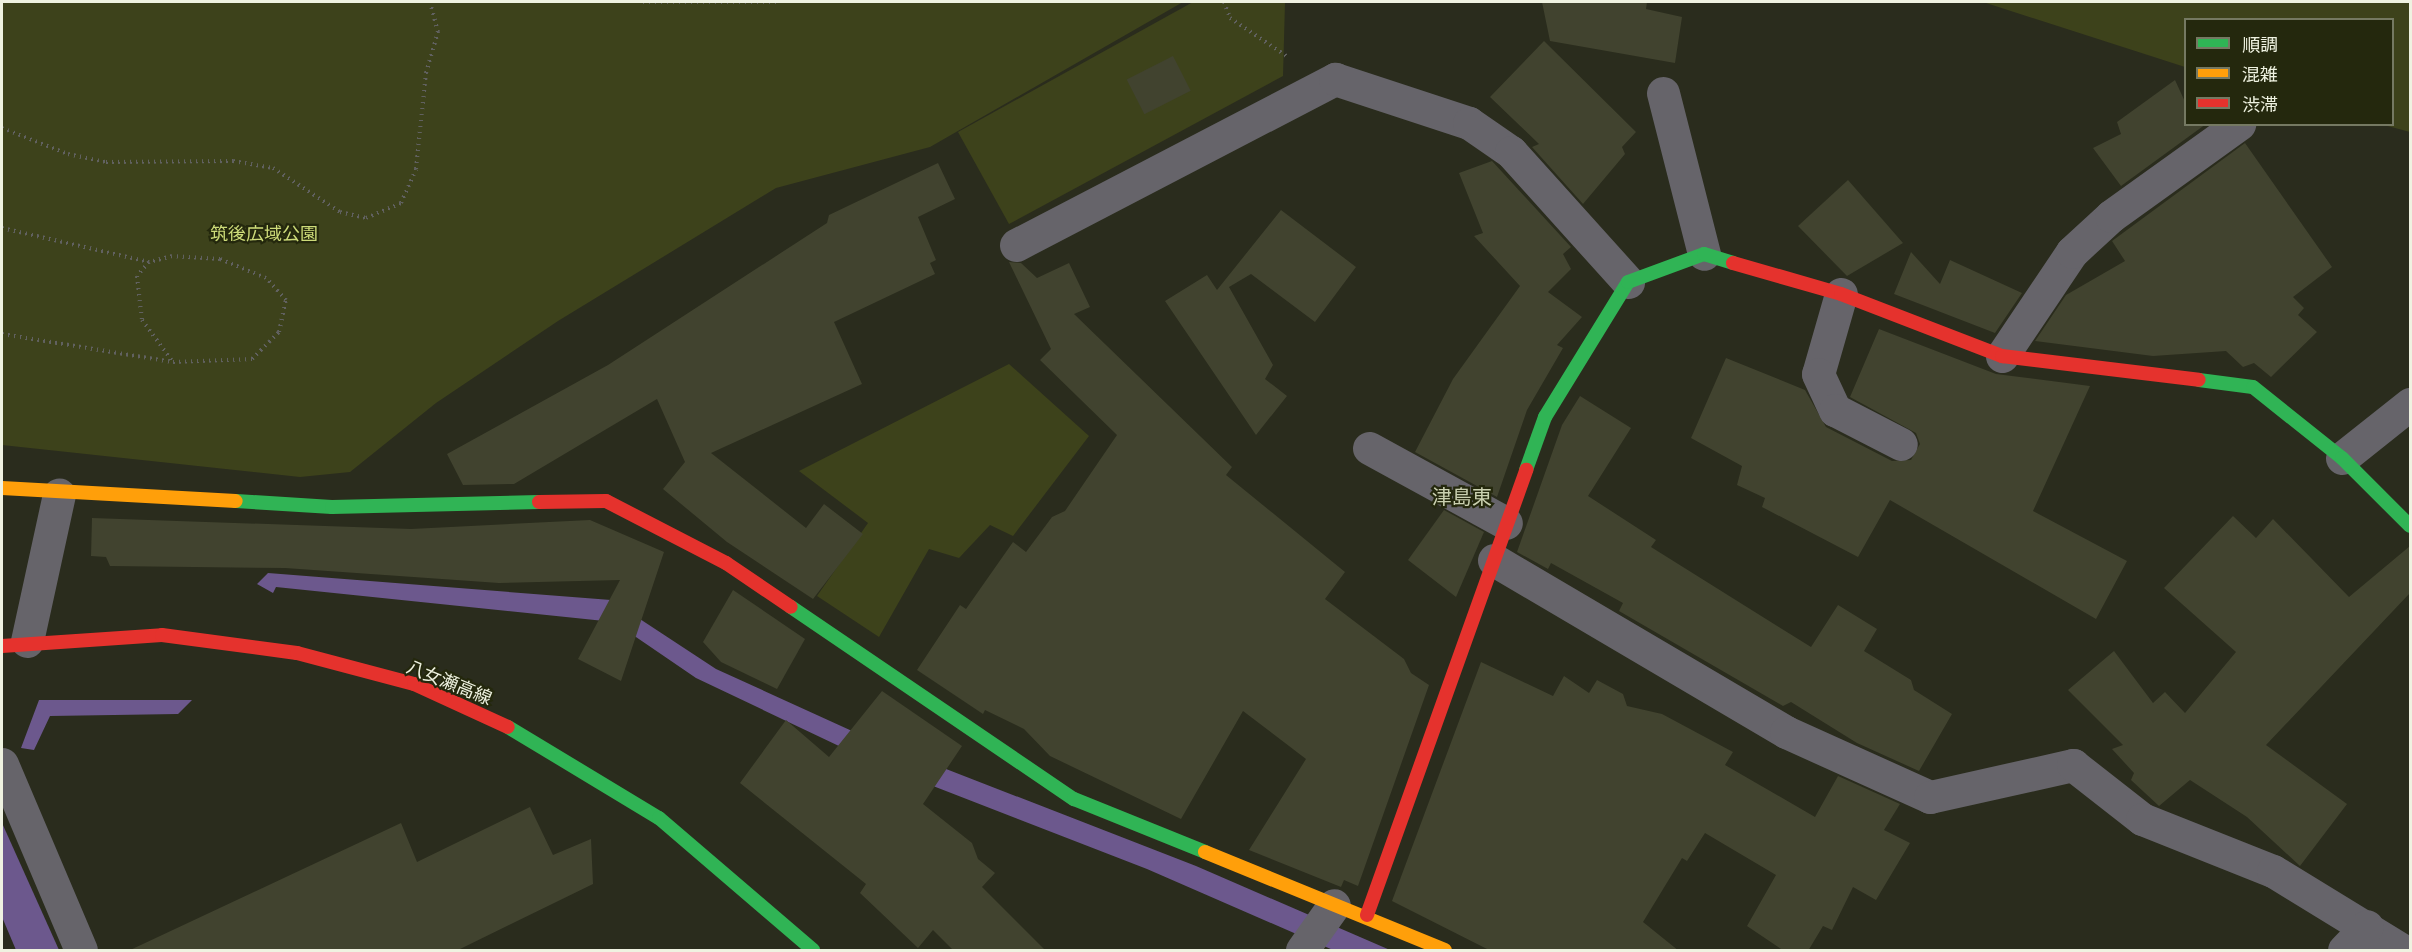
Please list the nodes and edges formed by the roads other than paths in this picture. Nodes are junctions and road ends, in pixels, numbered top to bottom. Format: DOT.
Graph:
graph roads {
  1 [pos="1663,93"];
  2 [pos="2236,126"];
  3 [pos="1016,245"];
  4 [pos="1704,254"];
  5 [pos="1628,282"];
  6 [pos="1841,294"];
  7 [pos="2002,356"];
  8 [pos="2410,404"];
  9 [pos="1901,444"];
  10 [pos="1369,448"];
  11 [pos="2342,458"];
  12 [pos="2,488"];
  13 [pos="59,494"];
  14 [pos="1506,523"];
  15 [pos="2410,526"];
  16 [pos="1494,560"];
  17 [pos="14,643"];
  18 [pos="2,764"];
  19 [pos="1334,905"];
  20 [pos="1367,915"];
  21 [pos="2367,926"];
  22 [pos="81,951"];
  23 [pos="813,951"];
  24 [pos="1302,951"];
  25 [pos="1444,951"];
  26 [pos="2344,951"];
  27 [pos="2402,951"];
  1 -- 4 [label="street"];
  2 -- 7 [label="street"];
  3 -- 5 [label="street"];
  4 -- 5 [label="street"];
  4 -- 6 [label="street"];
  5 -- 14 [label="street"];
  6 -- 7 [label="street"];
  6 -- 9 [label="street"];
  7 -- 11 [label="street"];
  8 -- 11 [label="street"];
  10 -- 14 [label="street"];
  11 -- 15 [label="street"];
  12 -- 13 [label="street"];
  13 -- 17 [label="street"];
  13 -- 19 [label="street"];
  14 -- 16 [label="street"];
  16 -- 20 [label="street"];
  16 -- 21 [label="street"];
  17 -- 23 [label="street, 八女瀬高線"];
  18 -- 22 [label="street"];
  19 -- 20 [label="street"];
  19 -- 24 [label="street"];
  20 -- 25 [label="street"];
  21 -- 26 [label="street"];
  21 -- 27 [label="street"];
}
